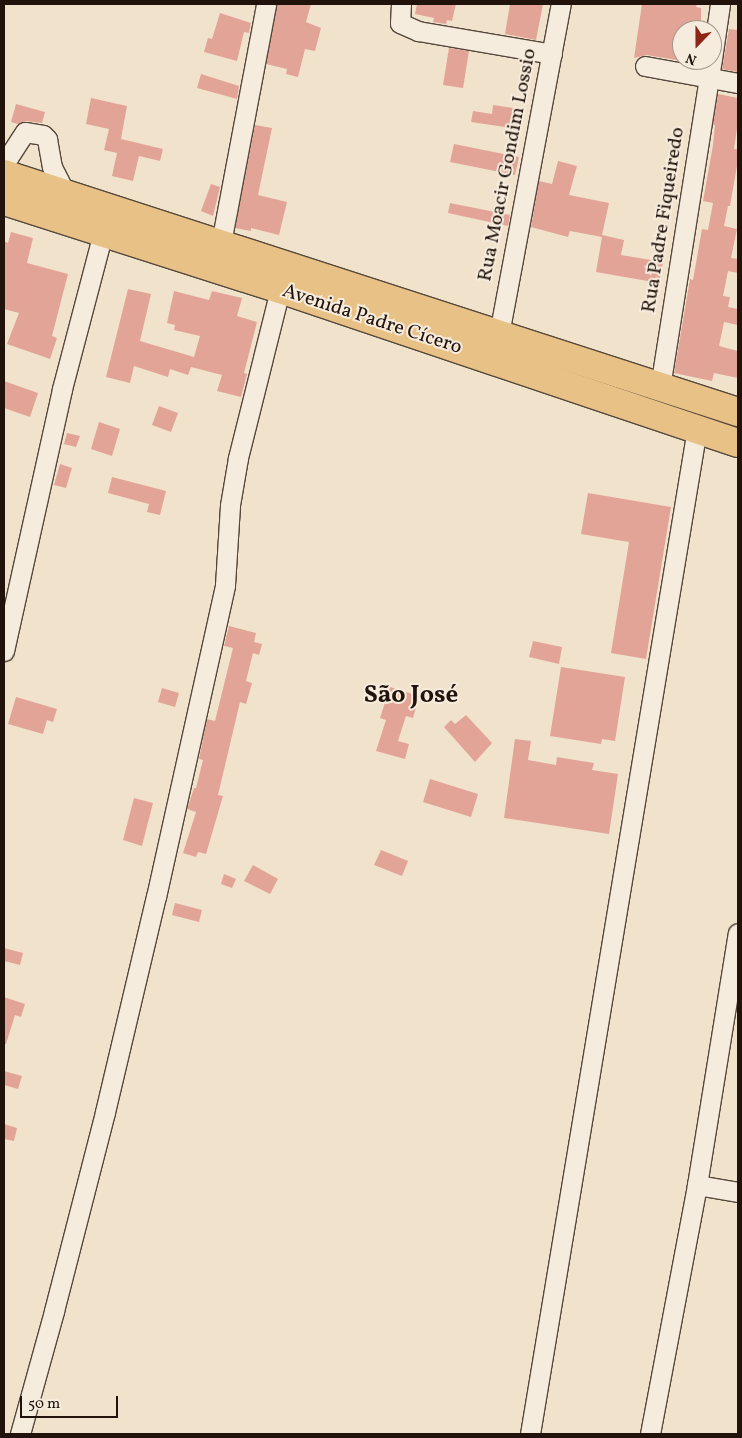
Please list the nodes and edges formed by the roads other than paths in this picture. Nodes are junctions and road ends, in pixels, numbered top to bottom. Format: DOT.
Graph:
graph roads {
  1 [pos="266,4"];
  2 [pos="401,4"];
  3 [pos="561,4"];
  4 [pos="720,4"];
  5 [pos="718,20"];
  6 [pos="552,54"];
  7 [pos="645,66"];
  8 [pos="710,70"];
  9 [pos="709,79"];
  10 [pos="738,83"];
  11 [pos="4,164"];
  12 [pos="4,174"];
  13 [pos="65,194"];
  14 [pos="4,202"];
  15 [pos="103,233"];
  16 [pos="221,243"];
  17 [pos="280,289"];
  18 [pos="499,334"];
  19 [pos="660,387"];
  20 [pos="738,412"];
  21 [pos="697,429"];
  22 [pos="738,443"];
  23 [pos="4,651"];
  24 [pos="738,933"];
  25 [pos="734,973"];
  26 [pos="697,1185"];
  27 [pos="738,1192"];
  28 [pos="20,1434"];
  29 [pos="530,1434"];
  30 [pos="650,1434"];
  1 -- 16 [label="street"];
  2 -- 6 [label="street"];
  3 -- 6 [label="street, Rua Moacir Gondim Lossio"];
  4 -- 5 [label="street, Rua Padre Fiqueiredo"];
  6 -- 18 [label="street, Rua Moacir Gondim Lossio"];
  7 -- 9 [label="street"];
  8 -- 9 [label="street, Rua Padre Fiqueiredo"];
  9 -- 10 [label="street"];
  9 -- 19 [label="street, Rua Padre Fiqueiredo"];
  11 -- 13 [label="street"];
  12 -- 13 [label="highway, Avenida Padre Cícero"];
  13 -- 16 [label="highway, Avenida Padre Cícero"];
  14 -- 15 [label="highway, Avenida Padre Cícero"];
  15 -- 17 [label="highway, Avenida Padre Cícero"];
  15 -- 23 [label="street"];
  16 -- 18 [label="highway, Avenida Padre Cícero"];
  17 -- 21 [label="highway, Avenida Padre Cícero"];
  17 -- 28 [label="street"];
  18 -- 19 [label="highway, Avenida Padre Cícero"];
  19 -- 20 [label="highway, Avenida Padre Cícero"];
  21 -- 22 [label="highway, Avenida Padre Cícero"];
  21 -- 29 [label="street"];
  24 -- 25 [label="street"];
  25 -- 26 [label="street"];
  26 -- 27 [label="street"];
  26 -- 30 [label="street"];
}
